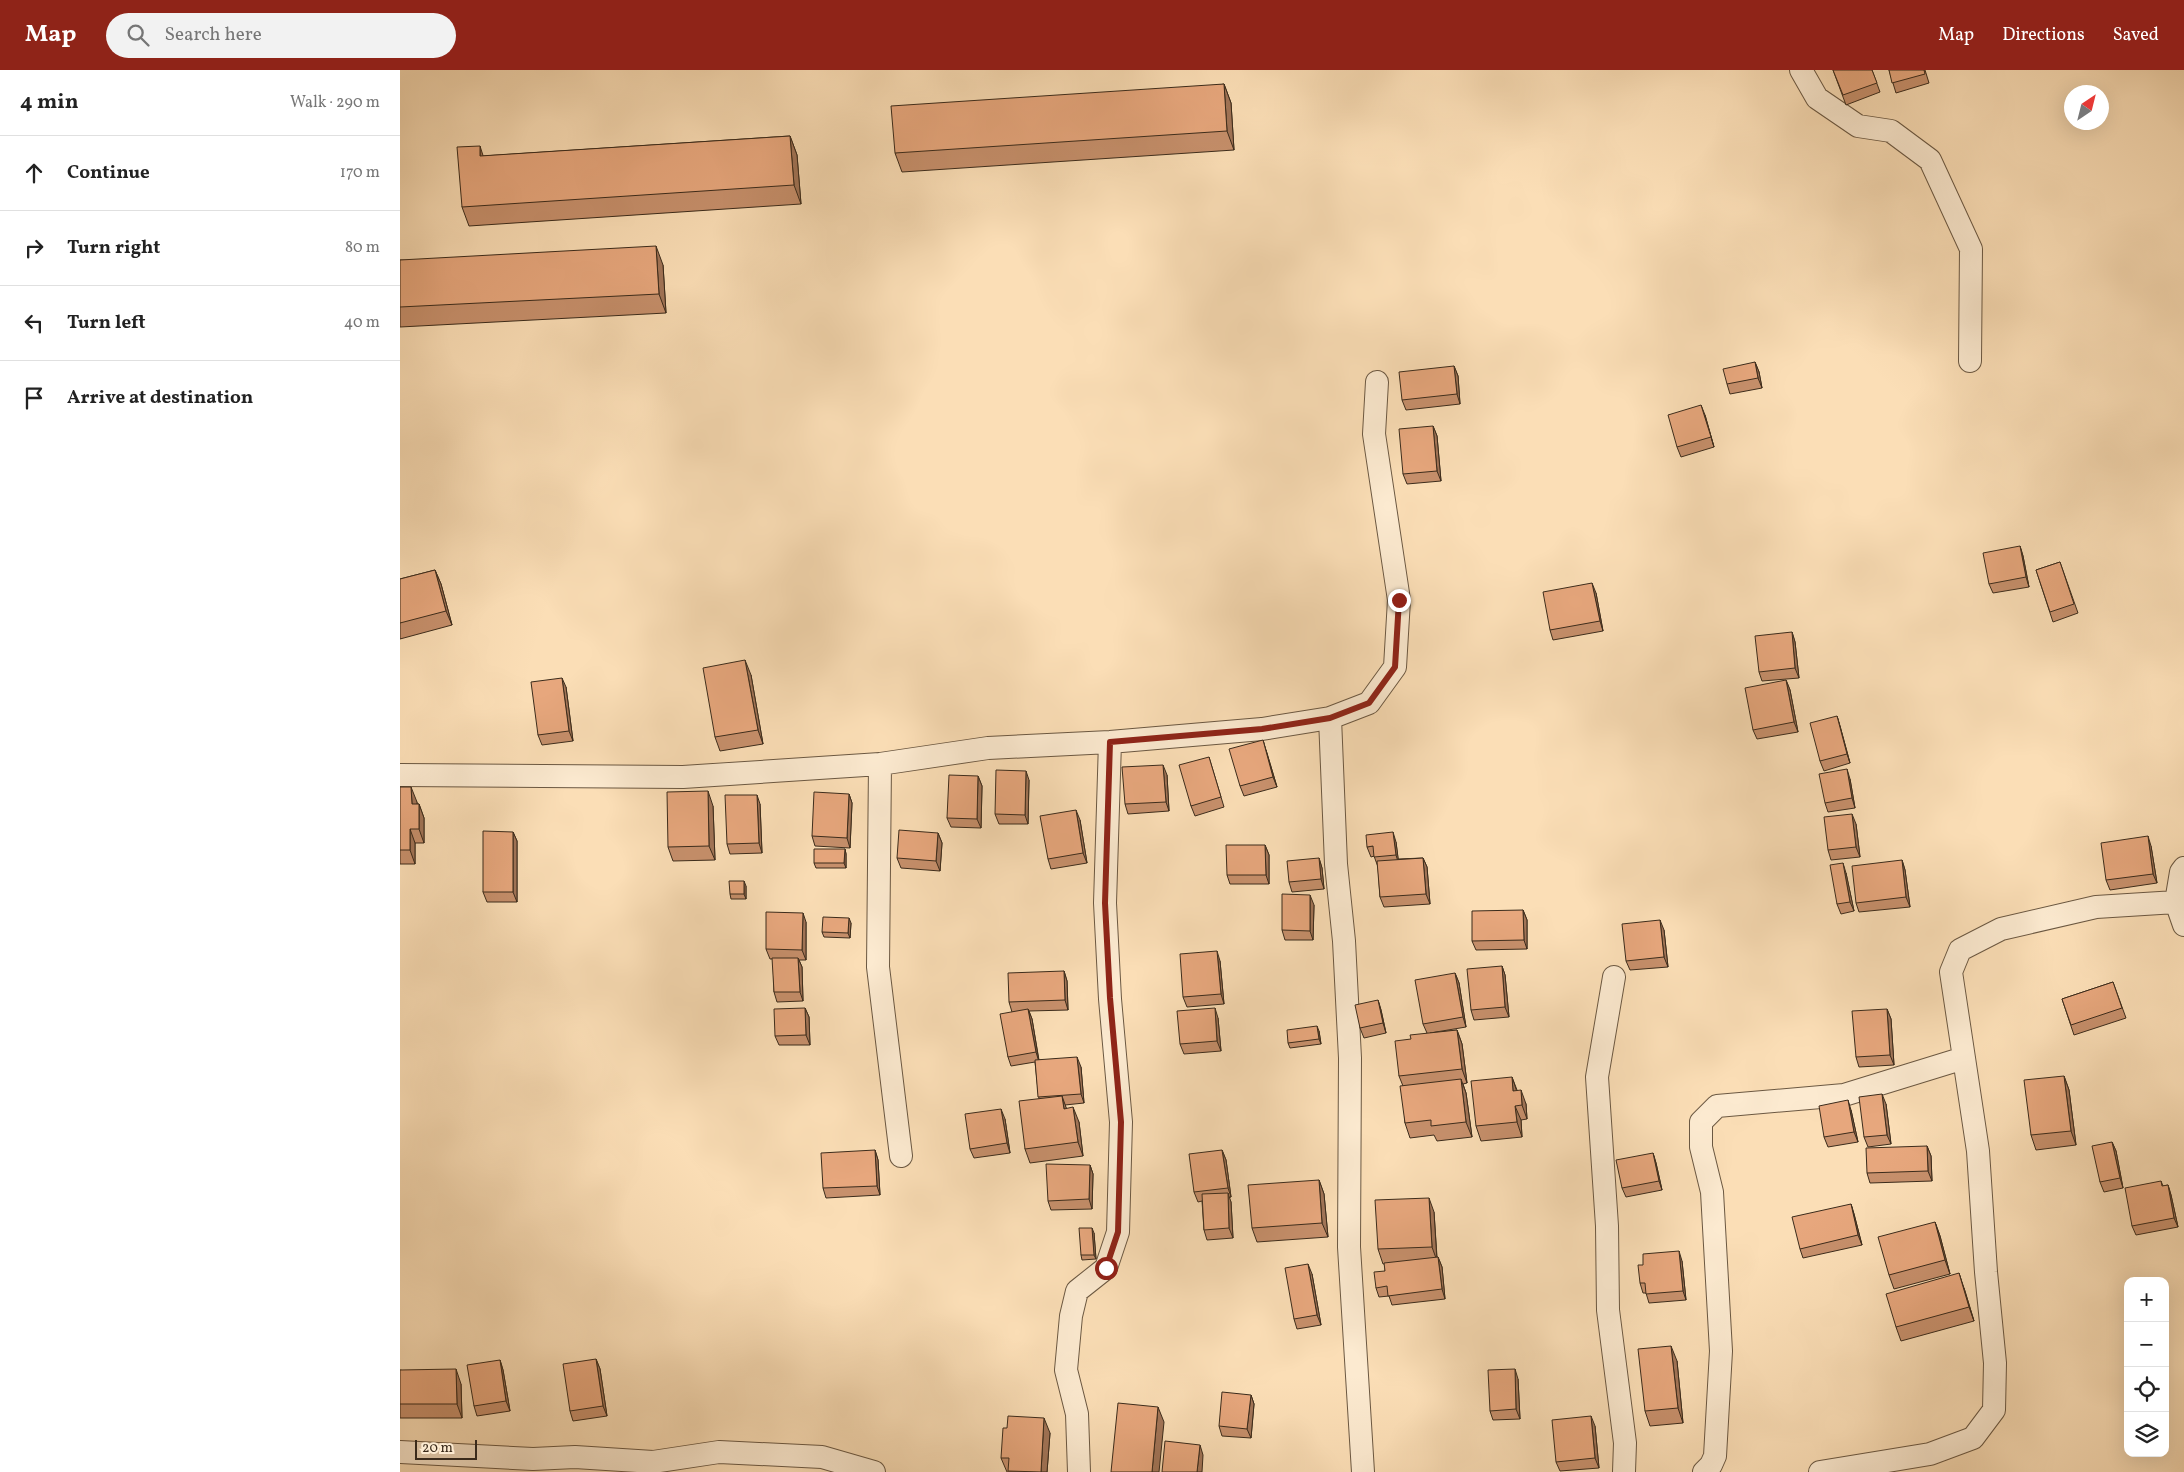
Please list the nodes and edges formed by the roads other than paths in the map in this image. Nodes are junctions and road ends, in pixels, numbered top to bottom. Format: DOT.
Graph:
graph roads {
  1 [pos="1801,70"];
  2 [pos="1970,361"];
  3 [pos="1376,382"];
  4 [pos="1330,718"];
  5 [pos="1110,742"];
  6 [pos="880,764"];
  7 [pos="400,775"];
  8 [pos="2184,868"];
  9 [pos="2176,902"];
  10 [pos="2184,924"];
  11 [pos="1614,977"];
  12 [pos="1964,1058"];
  13 [pos="901,1156"];
  14 [pos="400,1452"];
  15 [pos="874,1472"];
  16 [pos="1079,1472"];
  17 [pos="1363,1472"];
  18 [pos="1624,1472"];
  19 [pos="1704,1472"];
  20 [pos="1820,1472"];
  1 -- 2 [label="street"];
  3 -- 4 [label="street"];
  4 -- 5 [label="street"];
  4 -- 17 [label="street"];
  5 -- 6 [label="street"];
  5 -- 16 [label="street"];
  6 -- 7 [label="street"];
  6 -- 13 [label="street"];
  8 -- 9 [label="street"];
  9 -- 10 [label="street"];
  9 -- 12 [label="street"];
  11 -- 18 [label="street"];
  12 -- 19 [label="street"];
  12 -- 20 [label="street"];
  14 -- 15 [label="street"];
}
